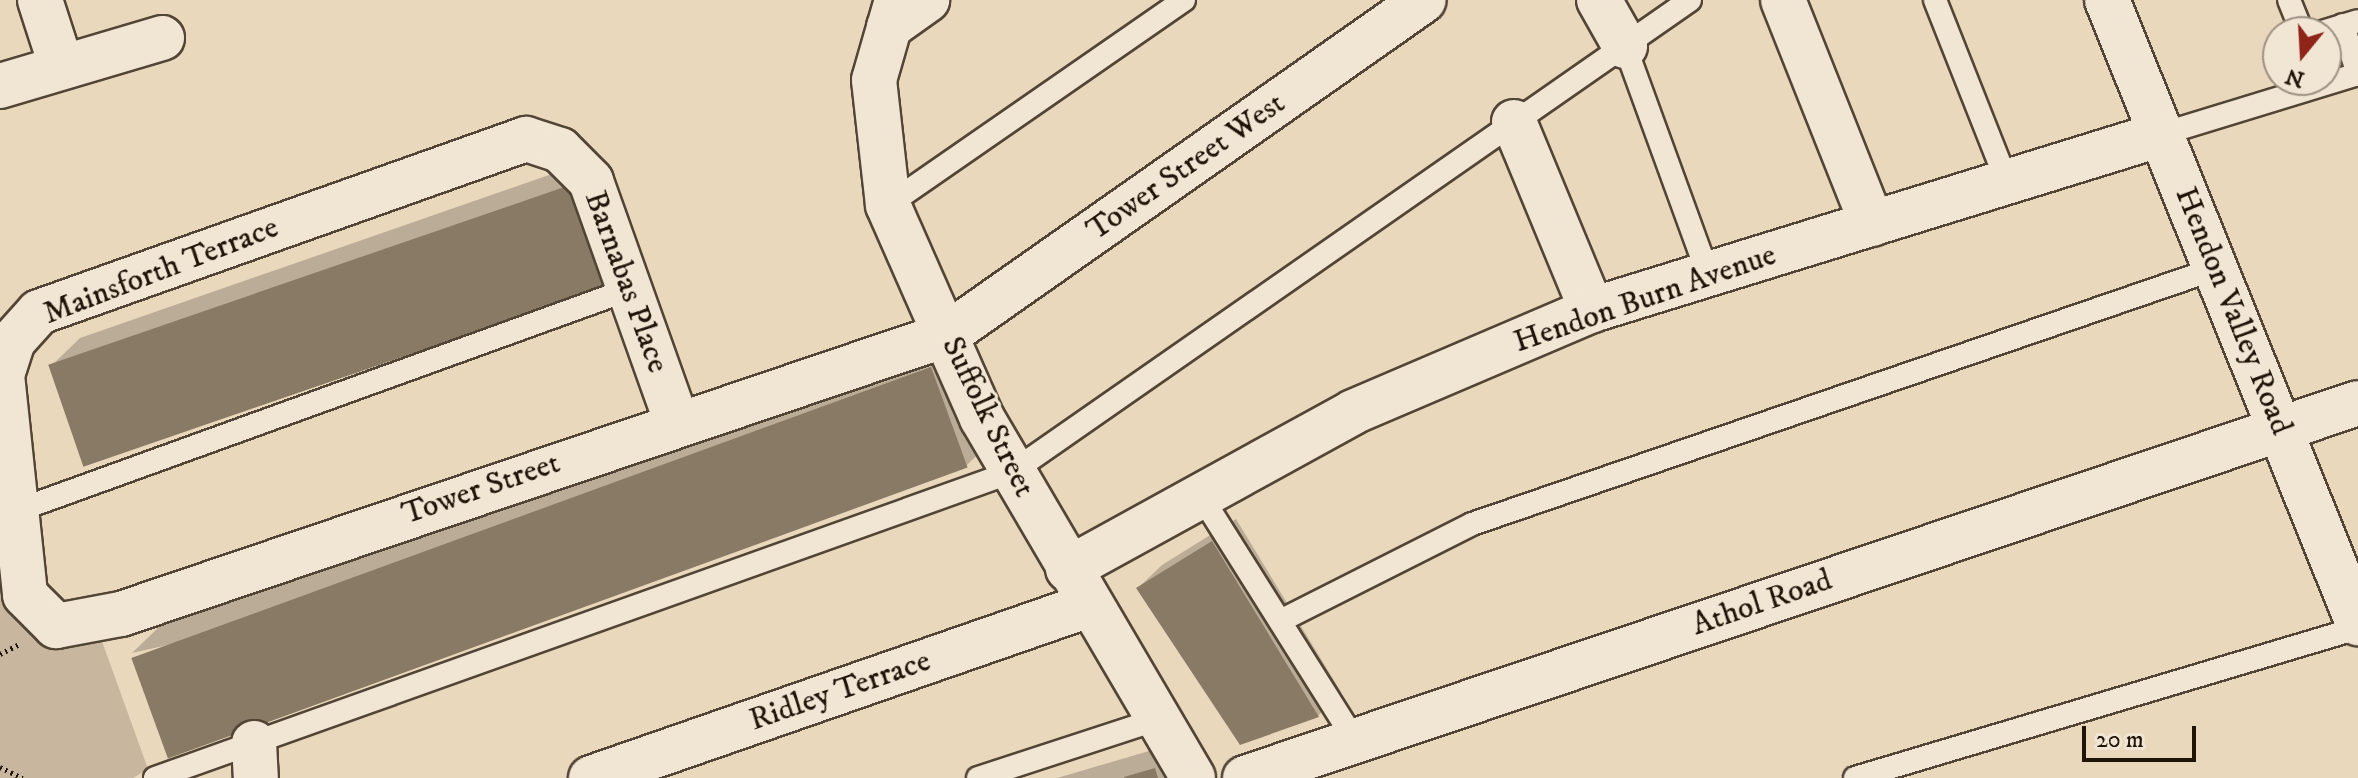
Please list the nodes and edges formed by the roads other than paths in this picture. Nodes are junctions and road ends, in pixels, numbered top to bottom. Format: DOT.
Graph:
graph roads {
  1 [pos="40,0"];
  2 [pos="927,0"];
  3 [pos="1184,0"];
  4 [pos="1424,0"];
  5 [pos="1599,0"];
  6 [pos="1690,0"];
  7 [pos="1783,0"];
  8 [pos="1935,0"];
  9 [pos="2107,0"];
  10 [pos="893,14"];
  11 [pos="2351,23"];
  12 [pos="162,38"];
  13 [pos="1625,46"];
  14 [pos="61,65"];
  15 [pos="2358,74"];
  16 [pos="0,86"];
  17 [pos="1514,122"];
  18 [pos="2162,134"];
  19 [pos="560,150"];
  20 [pos="2007,182"];
  21 [pos="888,205"];
  22 [pos="1872,224"];
  23 [pos="2217,268"];
  24 [pos="1708,274"];
  25 [pos="630,289"];
  26 [pos="1592,310"];
  27 [pos="948,334"];
  28 [pos="2358,403"];
  29 [pos="677,423"];
  30 [pos="2280,428"];
  31 [pos="1012,472"];
  32 [pos="1201,496"];
  33 [pos="16,511"];
  34 [pos="1079,587"];
  35 [pos="25,595"];
  36 [pos="1280,621"];
  37 [pos="2358,626"];
  38 [pos="1158,719"];
  39 [pos="1355,741"];
  40 [pos="255,760"];
  41 [pos="155,778"];
  42 [pos="591,778"];
  43 [pos="978,778"];
  44 [pos="1193,778"];
  45 [pos="1245,778"];
  46 [pos="1855,778"];
  1 -- 14 [label="street"];
  2 -- 10 [label="street"];
  3 -- 21 [label="lane"];
  4 -- 27 [label="street, Tower Street West"];
  5 -- 13 [label="street"];
  6 -- 13 [label="lane"];
  7 -- 22 [label="street"];
  8 -- 20 [label="lane"];
  9 -- 18 [label="street, Hendon Valley Road"];
  10 -- 21 [label="street, Suffolk Street"];
  11 -- 15 [label="lane"];
  12 -- 14 [label="street"];
  13 -- 17 [label="lane"];
  13 -- 24 [label="lane"];
  14 -- 16 [label="street"];
  15 -- 18 [label="lane"];
  17 -- 26 [label="street"];
  17 -- 31 [label="lane"];
  18 -- 20 [label="street, Hendon Burn Avenue"];
  18 -- 23 [label="street, Hendon Valley Road"];
  19 -- 25 [label="street, Barnabas Place"];
  19 -- 33 [label="street, Mainsforth Terrace"];
  20 -- 22 [label="street, Hendon Burn Avenue"];
  21 -- 27 [label="street, Suffolk Street"];
  22 -- 24 [label="street, Hendon Burn Avenue"];
  23 -- 30 [label="street, Hendon Valley Road"];
  23 -- 36 [label="lane"];
  24 -- 26 [label="street, Hendon Burn Avenue"];
  25 -- 29 [label="street, Barnabas Place"];
  25 -- 33 [label="lane"];
  26 -- 32 [label="street, Hendon Burn Avenue"];
  27 -- 29 [label="street, Tower Street"];
  27 -- 31 [label="street, Suffolk Street"];
  28 -- 30 [label="street, Athol Road"];
  29 -- 35 [label="street, Tower Street"];
  30 -- 37 [label="street, Hendon Valley Road"];
  30 -- 39 [label="street, Athol Road"];
  31 -- 34 [label="street, Suffolk Street"];
  31 -- 40 [label="lane"];
  32 -- 34 [label="street, Hendon Burn Avenue"];
  32 -- 36 [label="lane"];
  33 -- 35 [label="street, Mainsforth Terrace"];
  34 -- 38 [label="street, Suffolk Street"];
  34 -- 42 [label="street, Ridley Terrace"];
  36 -- 39 [label="lane"];
  37 -- 46 [label="lane"];
  38 -- 43 [label="lane"];
  38 -- 44 [label="street, Suffolk Street"];
  39 -- 45 [label="street, Athol Road"];
  40 -- 41 [label="lane"];
}
